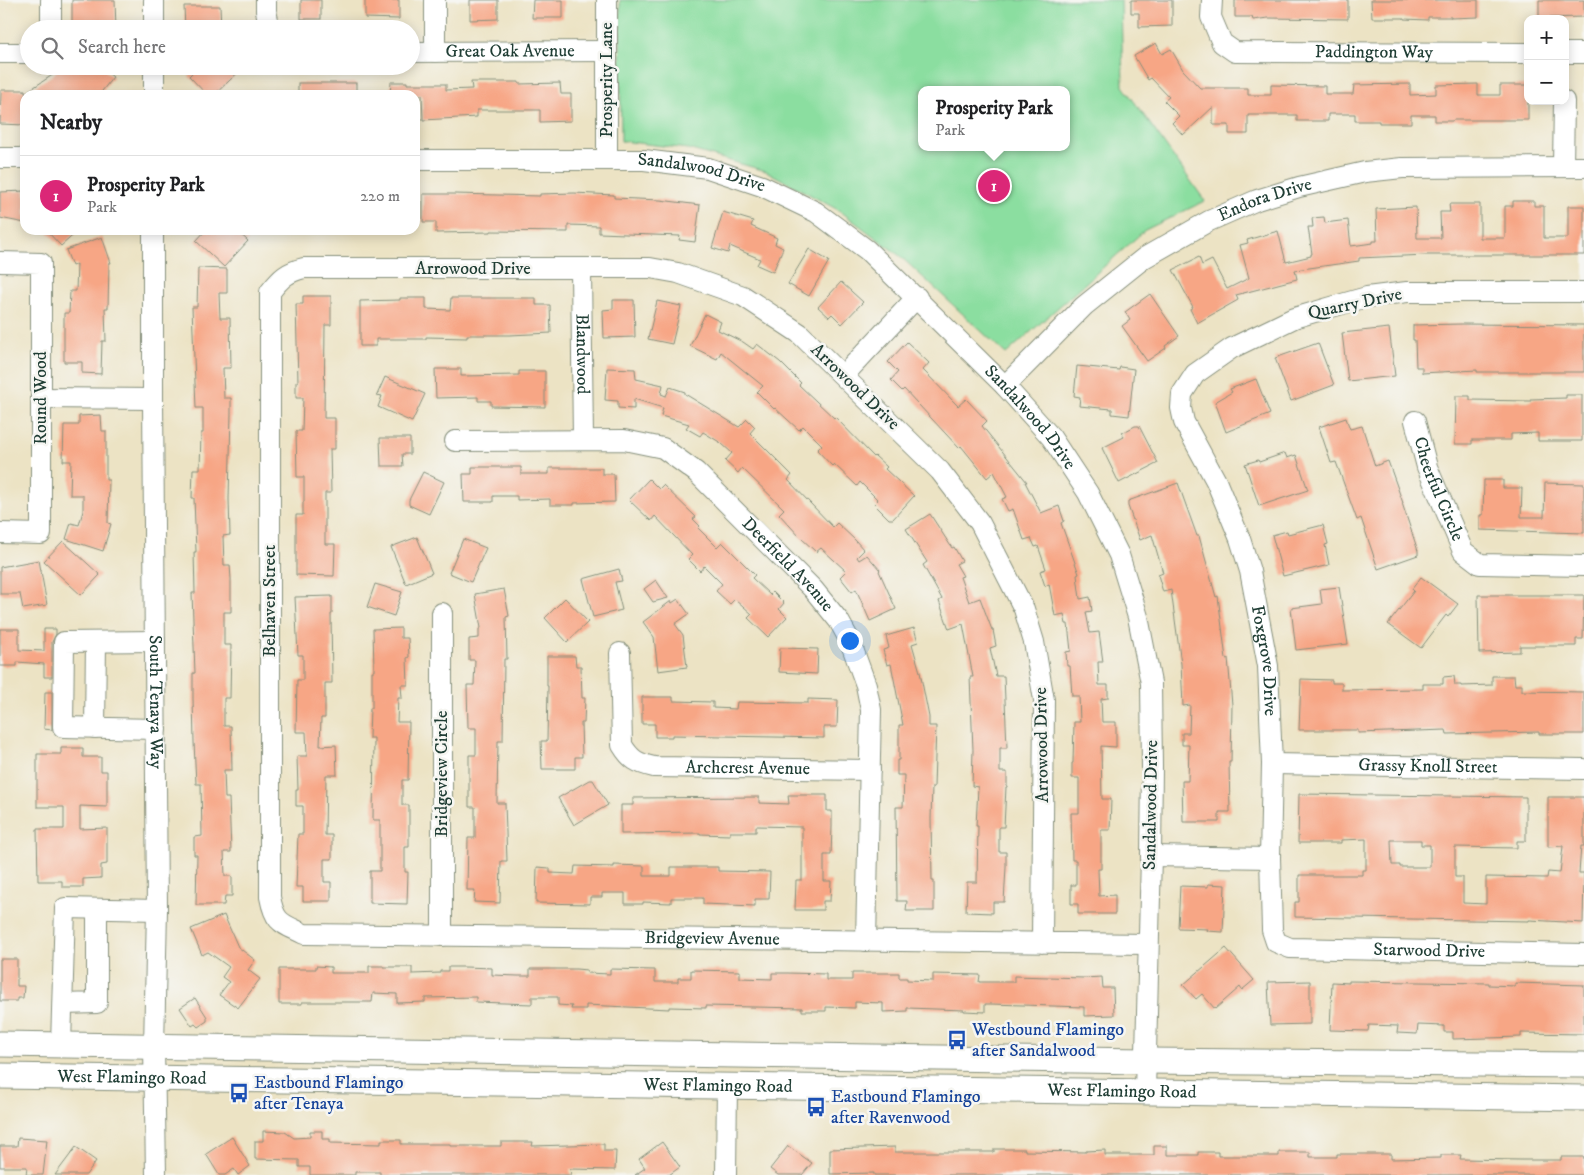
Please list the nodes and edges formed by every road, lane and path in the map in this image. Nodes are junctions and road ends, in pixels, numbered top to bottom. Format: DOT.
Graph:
graph roads {
  1 [pos="51,0"];
  2 [pos="154,0"];
  3 [pos="266,0"];
  4 [pos="435,0"];
  5 [pos="607,0"];
  6 [pos="1212,0"];
  7 [pos="50,20"];
  8 [pos="154,20"];
  9 [pos="268,20"];
  10 [pos="607,51"];
  11 [pos="420,52"];
  12 [pos="435,52"];
  13 [pos="0,53"];
  14 [pos="20,53"];
  15 [pos="1524,53"];
  16 [pos="1569,53"];
  17 [pos="1584,53"];
  18 [pos="154,75"];
  19 [pos="154,90"];
  20 [pos="1564,105"];
  21 [pos="0,158"];
  22 [pos="20,158"];
  23 [pos="420,160"];
  24 [pos="607,160"];
  25 [pos="1563,167"];
  26 [pos="1584,167"];
  27 [pos="153,235"];
  28 [pos="0,262"];
  29 [pos="581,269"];
  30 [pos="279,281"];
  31 [pos="1584,292"];
  32 [pos="917,297"];
  33 [pos="844,375"];
  34 [pos="1005,386"];
  35 [pos="1182,394"];
  36 [pos="41,398"];
  37 [pos="153,399"];
  38 [pos="1415,420"];
  39 [pos="583,440"];
  40 [pos="454,441"];
  41 [pos="0,533"];
  42 [pos="1584,566"];
  43 [pos="442,613"];
  44 [pos="155,641"];
  45 [pos="96,642"];
  46 [pos="620,653"];
  47 [pos="95,728"];
  48 [pos="156,729"];
  49 [pos="1272,764"];
  50 [pos="1584,768"];
  51 [pos="870,770"];
  52 [pos="1151,856"];
  53 [pos="1270,858"];
  54 [pos="97,909"];
  55 [pos="157,910"];
  56 [pos="279,922"];
  57 [pos="442,936"];
  58 [pos="866,941"];
  59 [pos="1276,942"];
  60 [pos="1042,943"];
  61 [pos="1148,944"];
  62 [pos="1584,954"];
  63 [pos="63,1004"];
  64 [pos="0,1044"];
  65 [pos="61,1044"];
  66 [pos="154,1046"];
  67 [pos="879,1057"];
  68 [pos="1145,1061"];
  69 [pos="1584,1065"];
  70 [pos="0,1076"];
  71 [pos="156,1078"];
  72 [pos="726,1085"];
  73 [pos="1145,1092"];
  74 [pos="1584,1098"];
  75 [pos="156,1175"];
  76 [pos="726,1175"];
  1 -- 7 [label="street"];
  2 -- 8 [label="street"];
  3 -- 9 [label="street"];
  4 -- 12 [label="street"];
  5 -- 10 [label="street, Prosperity Lane"];
  6 -- 15 [label="street, Paddington Way"];
  10 -- 12 [label="street, Great Oak Avenue"];
  10 -- 24 [label="street, Prosperity Lane"];
  11 -- 12 [label="street, Great Oak Avenue"];
  13 -- 14 [label="street"];
  16 -- 17 [label="street"];
  18 -- 19 [label="street"];
  20 -- 25 [label="street"];
  21 -- 22 [label="street"];
  23 -- 24 [label="street, Sandalwood Drive"];
  24 -- 32 [label="street, Sandalwood Drive"];
  25 -- 26 [label="street, Endora Drive"];
  25 -- 34 [label="street, Endora Drive"];
  27 -- 37 [label="street, South Tenaya Way"];
  28 -- 36 [label="street, Round Wood"];
  29 -- 30 [label="street, Arrowood Drive"];
  29 -- 33 [label="street, Arrowood Drive"];
  29 -- 39 [label="street, Blandwood"];
  30 -- 56 [label="street, Belhaven Street"];
  31 -- 35 [label="street, Quarry Drive"];
  32 -- 33 [label="street"];
  32 -- 34 [label="street, Sandalwood Drive"];
  33 -- 60 [label="street, Arrowood Drive"];
  34 -- 52 [label="street, Sandalwood Drive"];
  35 -- 49 [label="street, Foxgrove Drive"];
  36 -- 37 [label="street"];
  36 -- 41 [label="street, Round Wood"];
  37 -- 44 [label="street, South Tenaya Way"];
  38 -- 42 [label="street, Cheerful Circle"];
  39 -- 40 [label="street, Deerfield Avenue"];
  39 -- 51 [label="street, Deerfield Avenue"];
  43 -- 57 [label="street, Bridgeview Circle"];
  44 -- 45 [label="street"];
  44 -- 48 [label="street, South Tenaya Way"];
  45 -- 47 [label="street"];
  45 -- 47 [label="street"];
  46 -- 51 [label="street, Archcrest Avenue"];
  47 -- 48 [label="street"];
  48 -- 55 [label="street, South Tenaya Way"];
  49 -- 50 [label="street, Grassy Knoll Street"];
  49 -- 53 [label="street, Foxgrove Drive"];
  51 -- 58 [label="street, Deerfield Avenue"];
  52 -- 53 [label="street"];
  52 -- 61 [label="street, Sandalwood Drive"];
  53 -- 59 [label="street, Foxgrove Drive"];
  54 -- 55 [label="street"];
  54 -- 63 [label="street"];
  54 -- 63 [label="street"];
  55 -- 66 [label="street, South Tenaya Way"];
  56 -- 57 [label="street, Bridgeview Avenue"];
  57 -- 58 [label="street, Bridgeview Avenue"];
  58 -- 60 [label="street, Bridgeview Avenue"];
  59 -- 62 [label="street, Starwood Drive"];
  60 -- 61 [label="street, Bridgeview Avenue"];
  61 -- 68 [label="street, Sandalwood Drive"];
  63 -- 65 [label="street"];
  64 -- 65 [label="main road, West Flamingo Road"];
  65 -- 66 [label="main road, West Flamingo Road"];
  66 -- 67 [label="main road, West Flamingo Road"];
  66 -- 71 [label="street, South Tenaya Way"];
  67 -- 68 [label="main road, West Flamingo Road"];
  67 -- 72 [label="main road"];
  68 -- 69 [label="main road, West Flamingo Road"];
  68 -- 73 [label="street, Sandalwood Drive"];
  70 -- 71 [label="main road, West Flamingo Road"];
  71 -- 72 [label="main road, West Flamingo Road"];
  71 -- 75 [label="street, South Tenaya Way"];
  72 -- 73 [label="main road, West Flamingo Road"];
  72 -- 76 [label="street"];
  73 -- 74 [label="main road, West Flamingo Road"];
}
